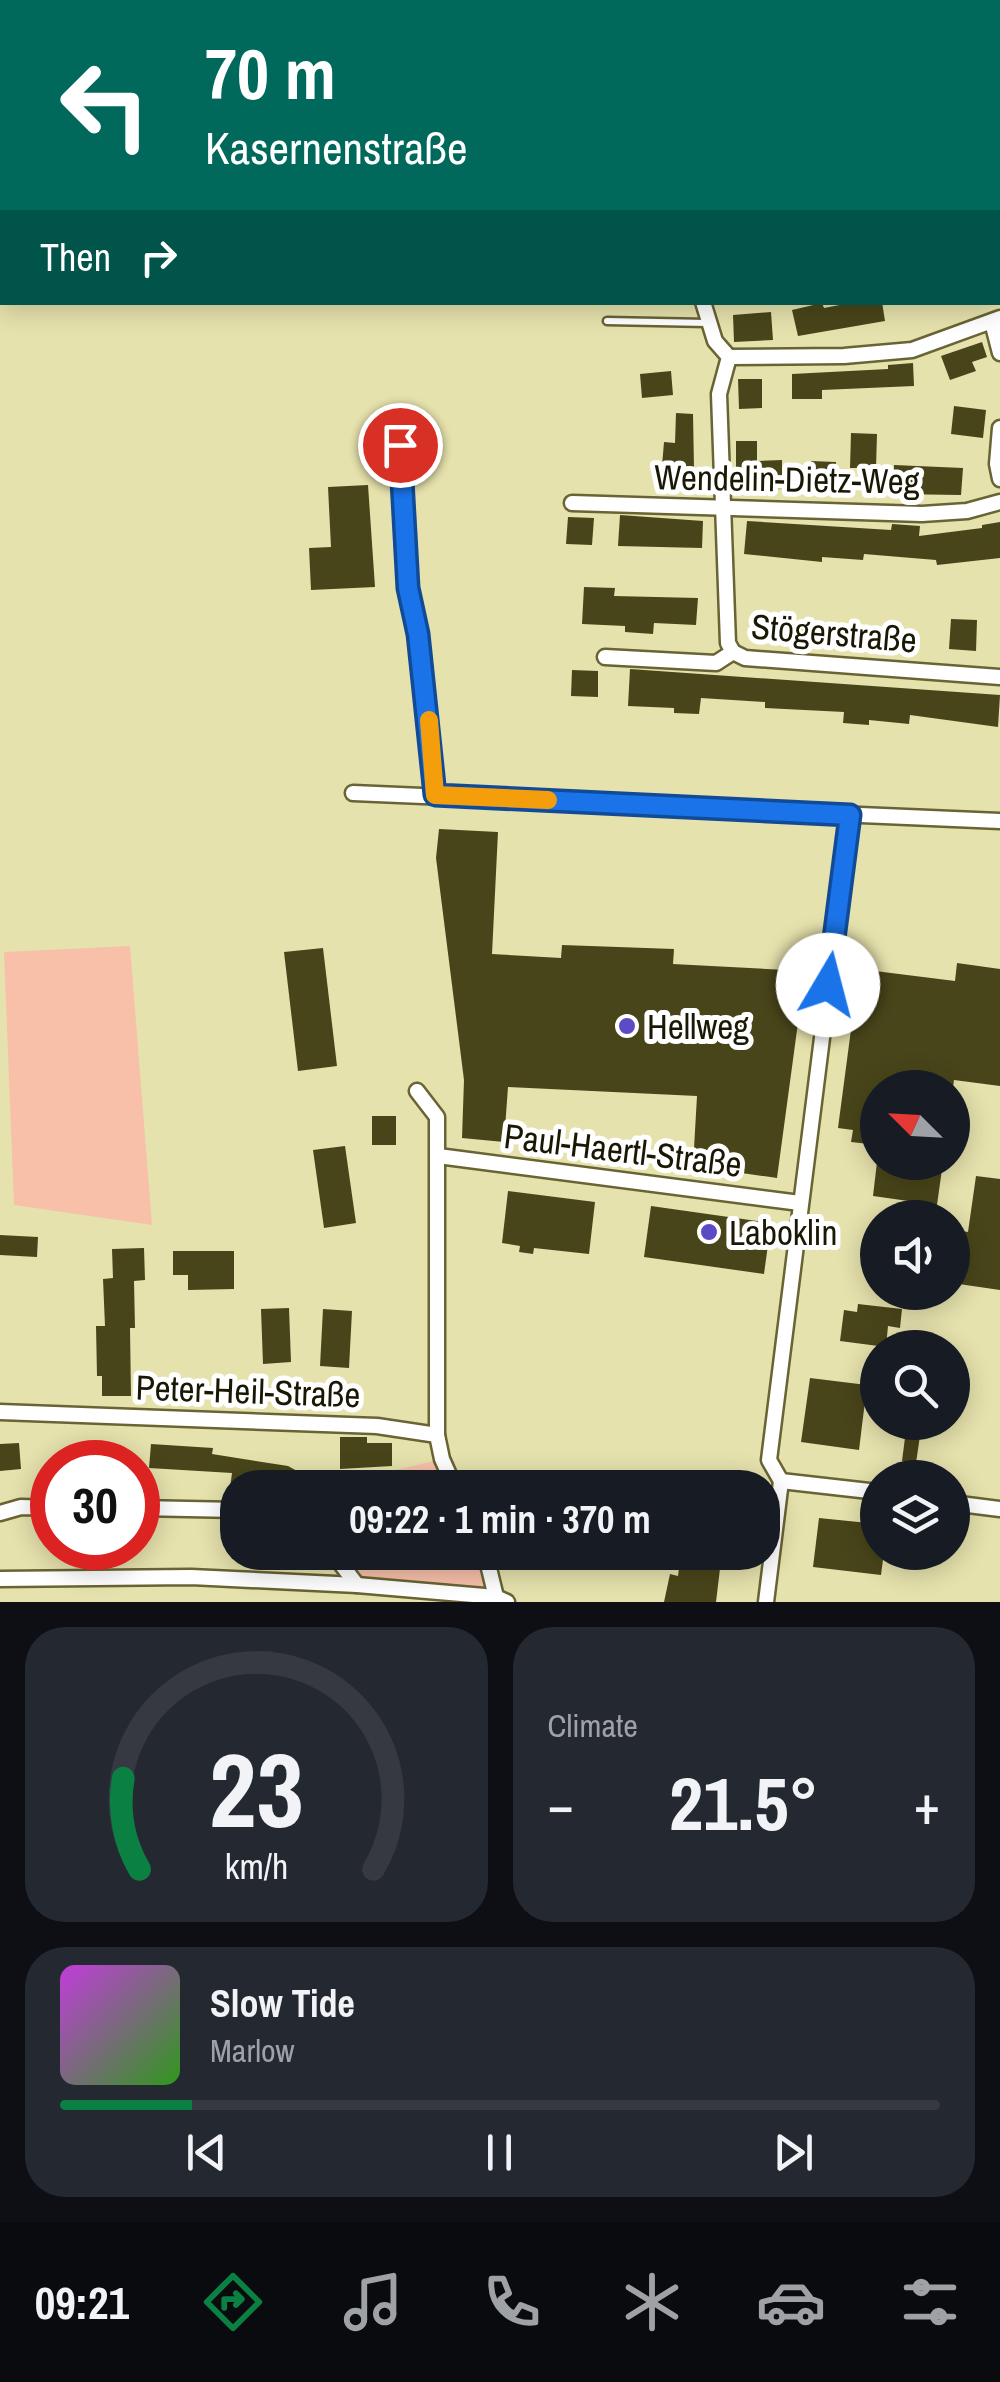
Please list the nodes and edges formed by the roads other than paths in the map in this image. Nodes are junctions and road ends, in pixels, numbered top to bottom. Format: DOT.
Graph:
graph roads {
  1 [pos="704,305"];
  2 [pos="996,320"];
  3 [pos="607,321"];
  4 [pos="708,323"];
  5 [pos="1000,353"];
  6 [pos="729,357"];
  7 [pos="1000,428"];
  8 [pos="400,445"];
  9 [pos="1000,480"];
  10 [pos="1000,502"];
  11 [pos="572,503"];
  12 [pos="725,509"];
  13 [pos="733,652"];
  14 [pos="604,658"];
  15 [pos="1000,678"];
  16 [pos="353,793"];
  17 [pos="435,795"];
  18 [pos="850,815"];
  19 [pos="1000,821"];
  20 [pos="417,1090"];
  21 [pos="438,1156"];
  22 [pos="800,1202"];
  23 [pos="0,1412"];
  24 [pos="437,1435"];
  25 [pos="447,1470"];
  26 [pos="781,1481"];
  27 [pos="860,1490"];
  28 [pos="970,1506"];
  29 [pos="30,1507"];
  30 [pos="160,1508"];
  31 [pos="220,1510"];
  32 [pos="1000,1510"];
  33 [pos="0,1513"];
  34 [pos="346,1570"];
  35 [pos="490,1570"];
  36 [pos="0,1580"];
  37 [pos="285,1584"];
  38 [pos="357,1585"];
  39 [pos="499,1600"];
  40 [pos="284,1602"];
  41 [pos="766,1602"];
  1 -- 4 [label="street"];
  2 -- 5 [label="street"];
  2 -- 6 [label="street"];
  3 -- 4 [label="lane"];
  4 -- 6 [label="street"];
  6 -- 12 [label="street"];
  7 -- 9 [label="street"];
  8 -- 17 [label="street"];
  10 -- 12 [label="street, Wendelin-Dietz-Weg"];
  11 -- 12 [label="street, Wendelin-Dietz-Weg"];
  12 -- 13 [label="street"];
  13 -- 14 [label="street, Stögerstraße"];
  13 -- 15 [label="street, Stögerstraße"];
  16 -- 17 [label="street"];
  17 -- 18 [label="street"];
  18 -- 19 [label="street"];
  18 -- 22 [label="street"];
  20 -- 21 [label="street"];
  21 -- 22 [label="street, Paul-Haertl-Straße"];
  21 -- 24 [label="street"];
  22 -- 26 [label="street"];
  23 -- 24 [label="street, Peter-Heil-Straße"];
  24 -- 25 [label="street"];
  26 -- 27 [label="street"];
  26 -- 41 [label="street"];
  28 -- 32 [label="street"];
  29 -- 33 [label="street"];
  30 -- 31 [label="street"];
  34 -- 38 [label="street"];
  35 -- 39 [label="street"];
  36 -- 37 [label="street"];
  37 -- 38 [label="street"];
  37 -- 40 [label="street"];
  38 -- 39 [label="street"];
}
